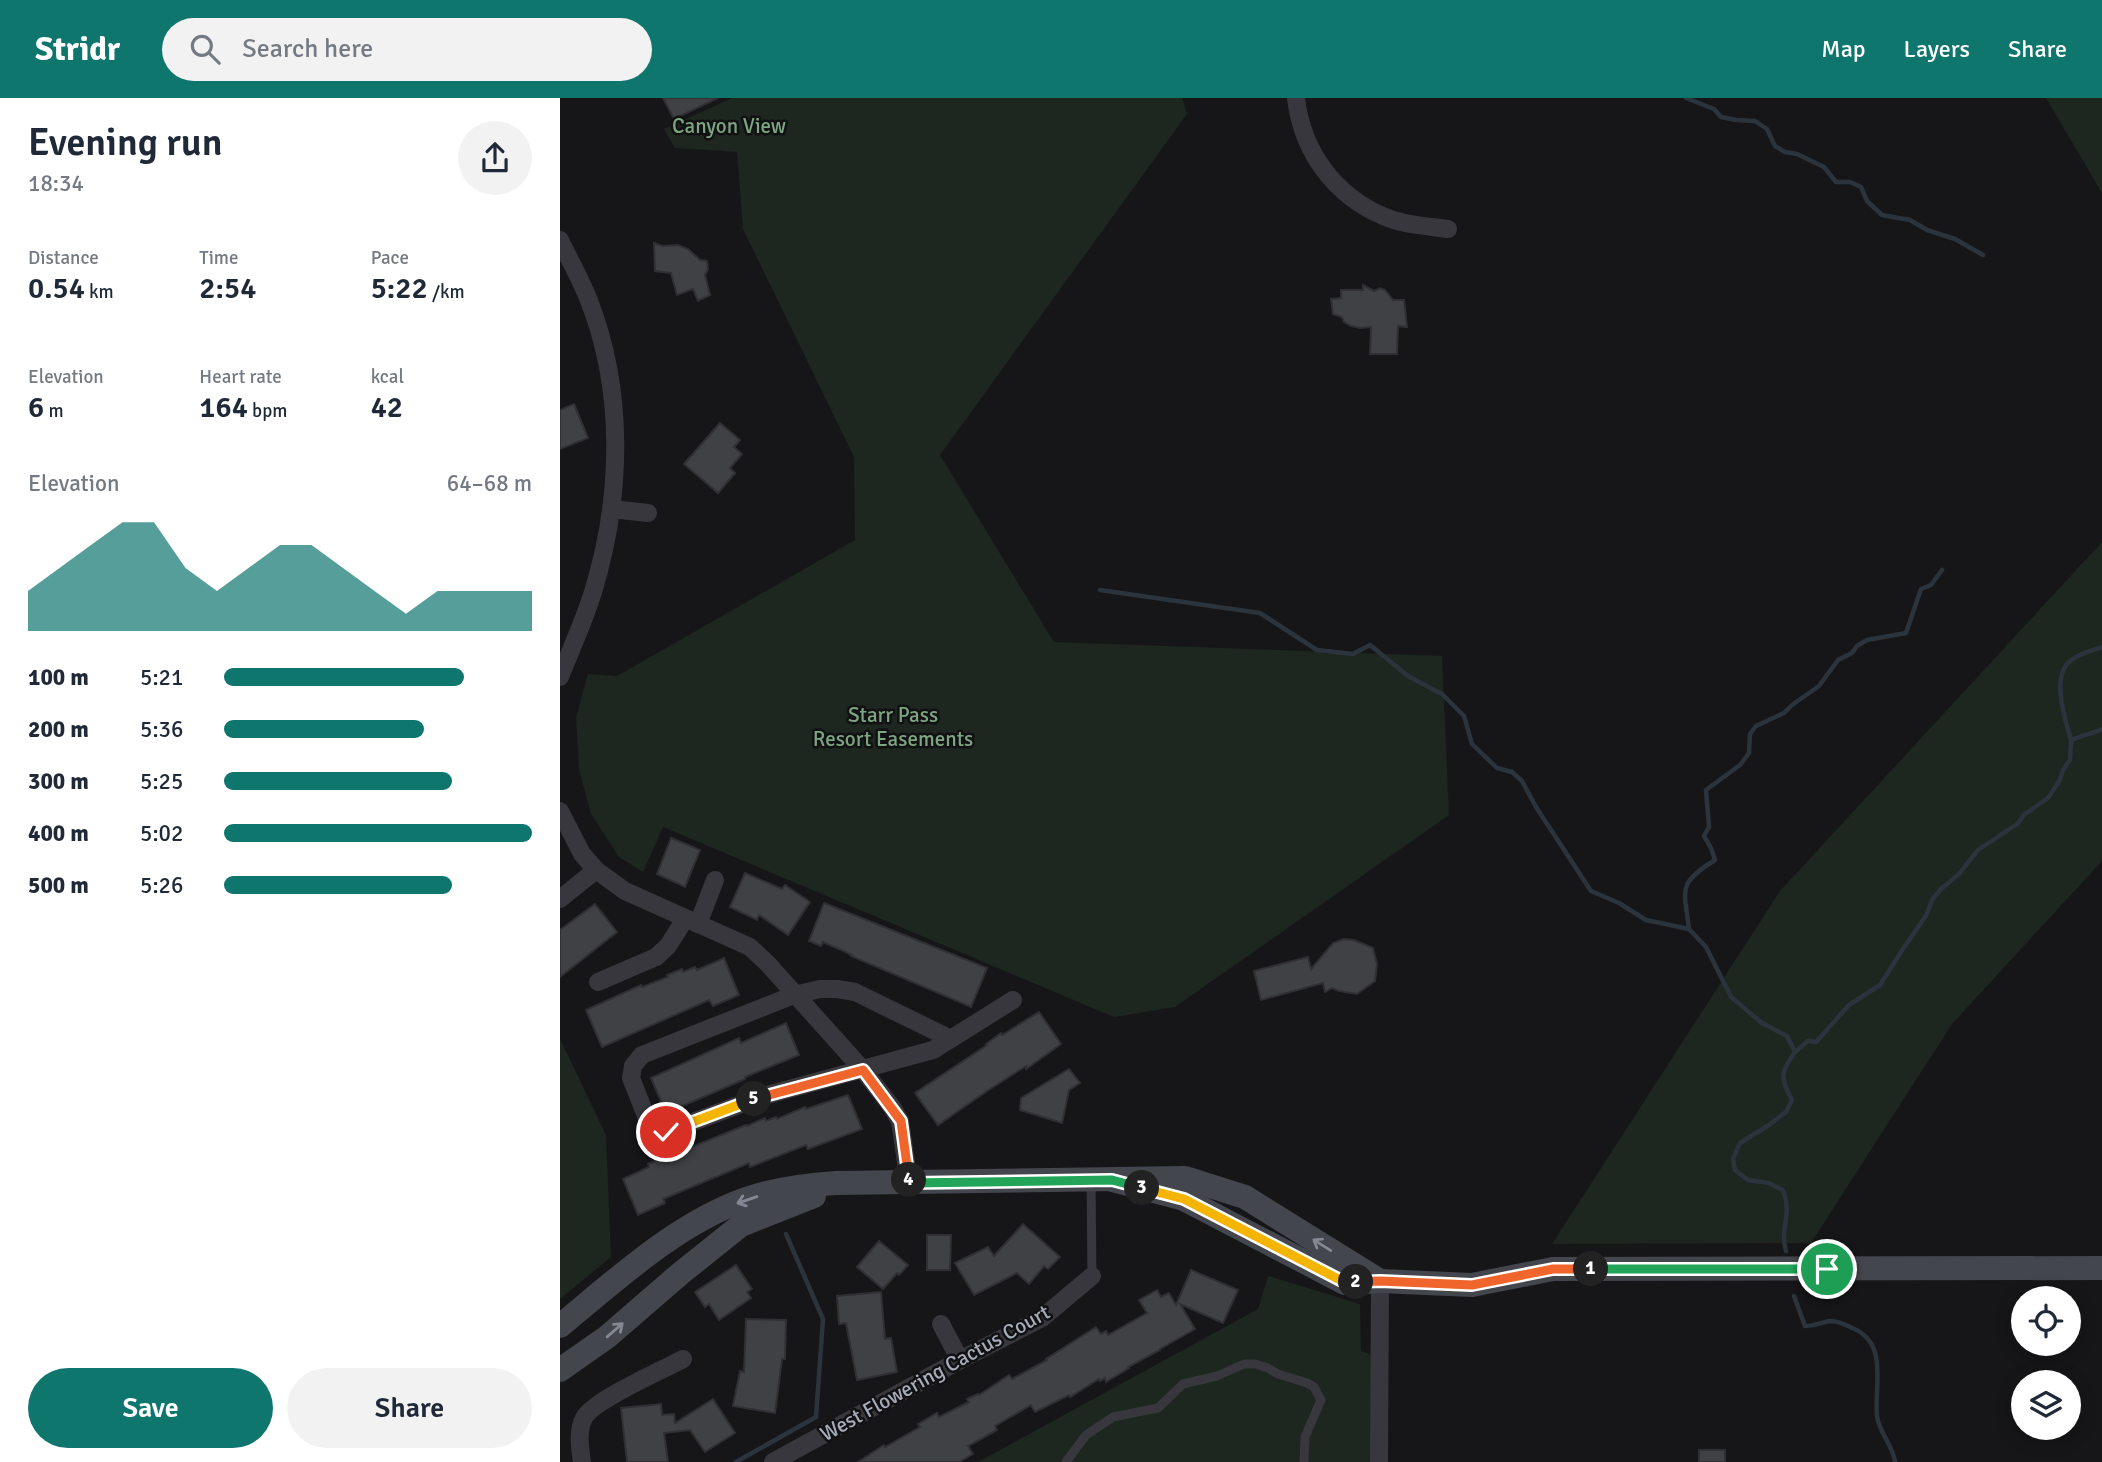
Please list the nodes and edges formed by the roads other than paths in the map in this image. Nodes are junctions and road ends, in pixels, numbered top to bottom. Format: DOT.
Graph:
graph roads {
  1 [pos="1296,98"];
  2 [pos="1448,229"];
  3 [pos="560,240"];
  4 [pos="612,509"];
  5 [pos="648,513"];
  6 [pos="560,677"];
  7 [pos="560,811"];
  8 [pos="596,870"];
  9 [pos="715,880"];
  10 [pos="560,899"];
  11 [pos="691,921"];
  12 [pos="598,982"];
  13 [pos="794,995"];
  14 [pos="1013,1000"];
  15 [pos="951,1039"];
  16 [pos="863,1070"];
  17 [pos="1101,1180"];
  18 [pos="909,1183"];
  19 [pos="863,1184"];
  20 [pos="2102,1268"];
  21 [pos="1093,1276"];
  22 [pos="1380,1281"];
  23 [pos="941,1324"];
  24 [pos="560,1326"];
  25 [pos="683,1359"];
  26 [pos="960,1360"];
  27 [pos="560,1370"];
  28 [pos="582,1462"];
  29 [pos="773,1462"];
  30 [pos="1066,1462"];
  31 [pos="1304,1462"];
  32 [pos="1379,1462"];
  1 -- 2 [label="street"];
  3 -- 4 [label="street"];
  4 -- 5 [label="street"];
  4 -- 6 [label="street"];
  7 -- 8 [label="street"];
  8 -- 10 [label="street"];
  8 -- 11 [label="street"];
  9 -- 11 [label="street"];
  11 -- 12 [label="street"];
  11 -- 13 [label="street"];
  13 -- 15 [label="street"];
  13 -- 16 [label="street"];
  13 -- 16 [label="street"];
  14 -- 15 [label="street"];
  15 -- 16 [label="street"];
  16 -- 18 [label="street"];
  17 -- 18 [label="street"];
  17 -- 21 [label="lane"];
  17 -- 22 [label="street"];
  18 -- 19 [label="street"];
  19 -- 24 [label="street, one-way"];
  27 -- 19 [label="street, one-way"];
  20 -- 22 [label="street"];
  21 -- 26 [label="street, West Flowering Cactus Court"];
  22 -- 32 [label="street"];
  23 -- 26 [label="street"];
  25 -- 28 [label="street"];
  26 -- 29 [label="street, West Flowering Cactus Court"];
  30 -- 31 [label="lane"];
}
